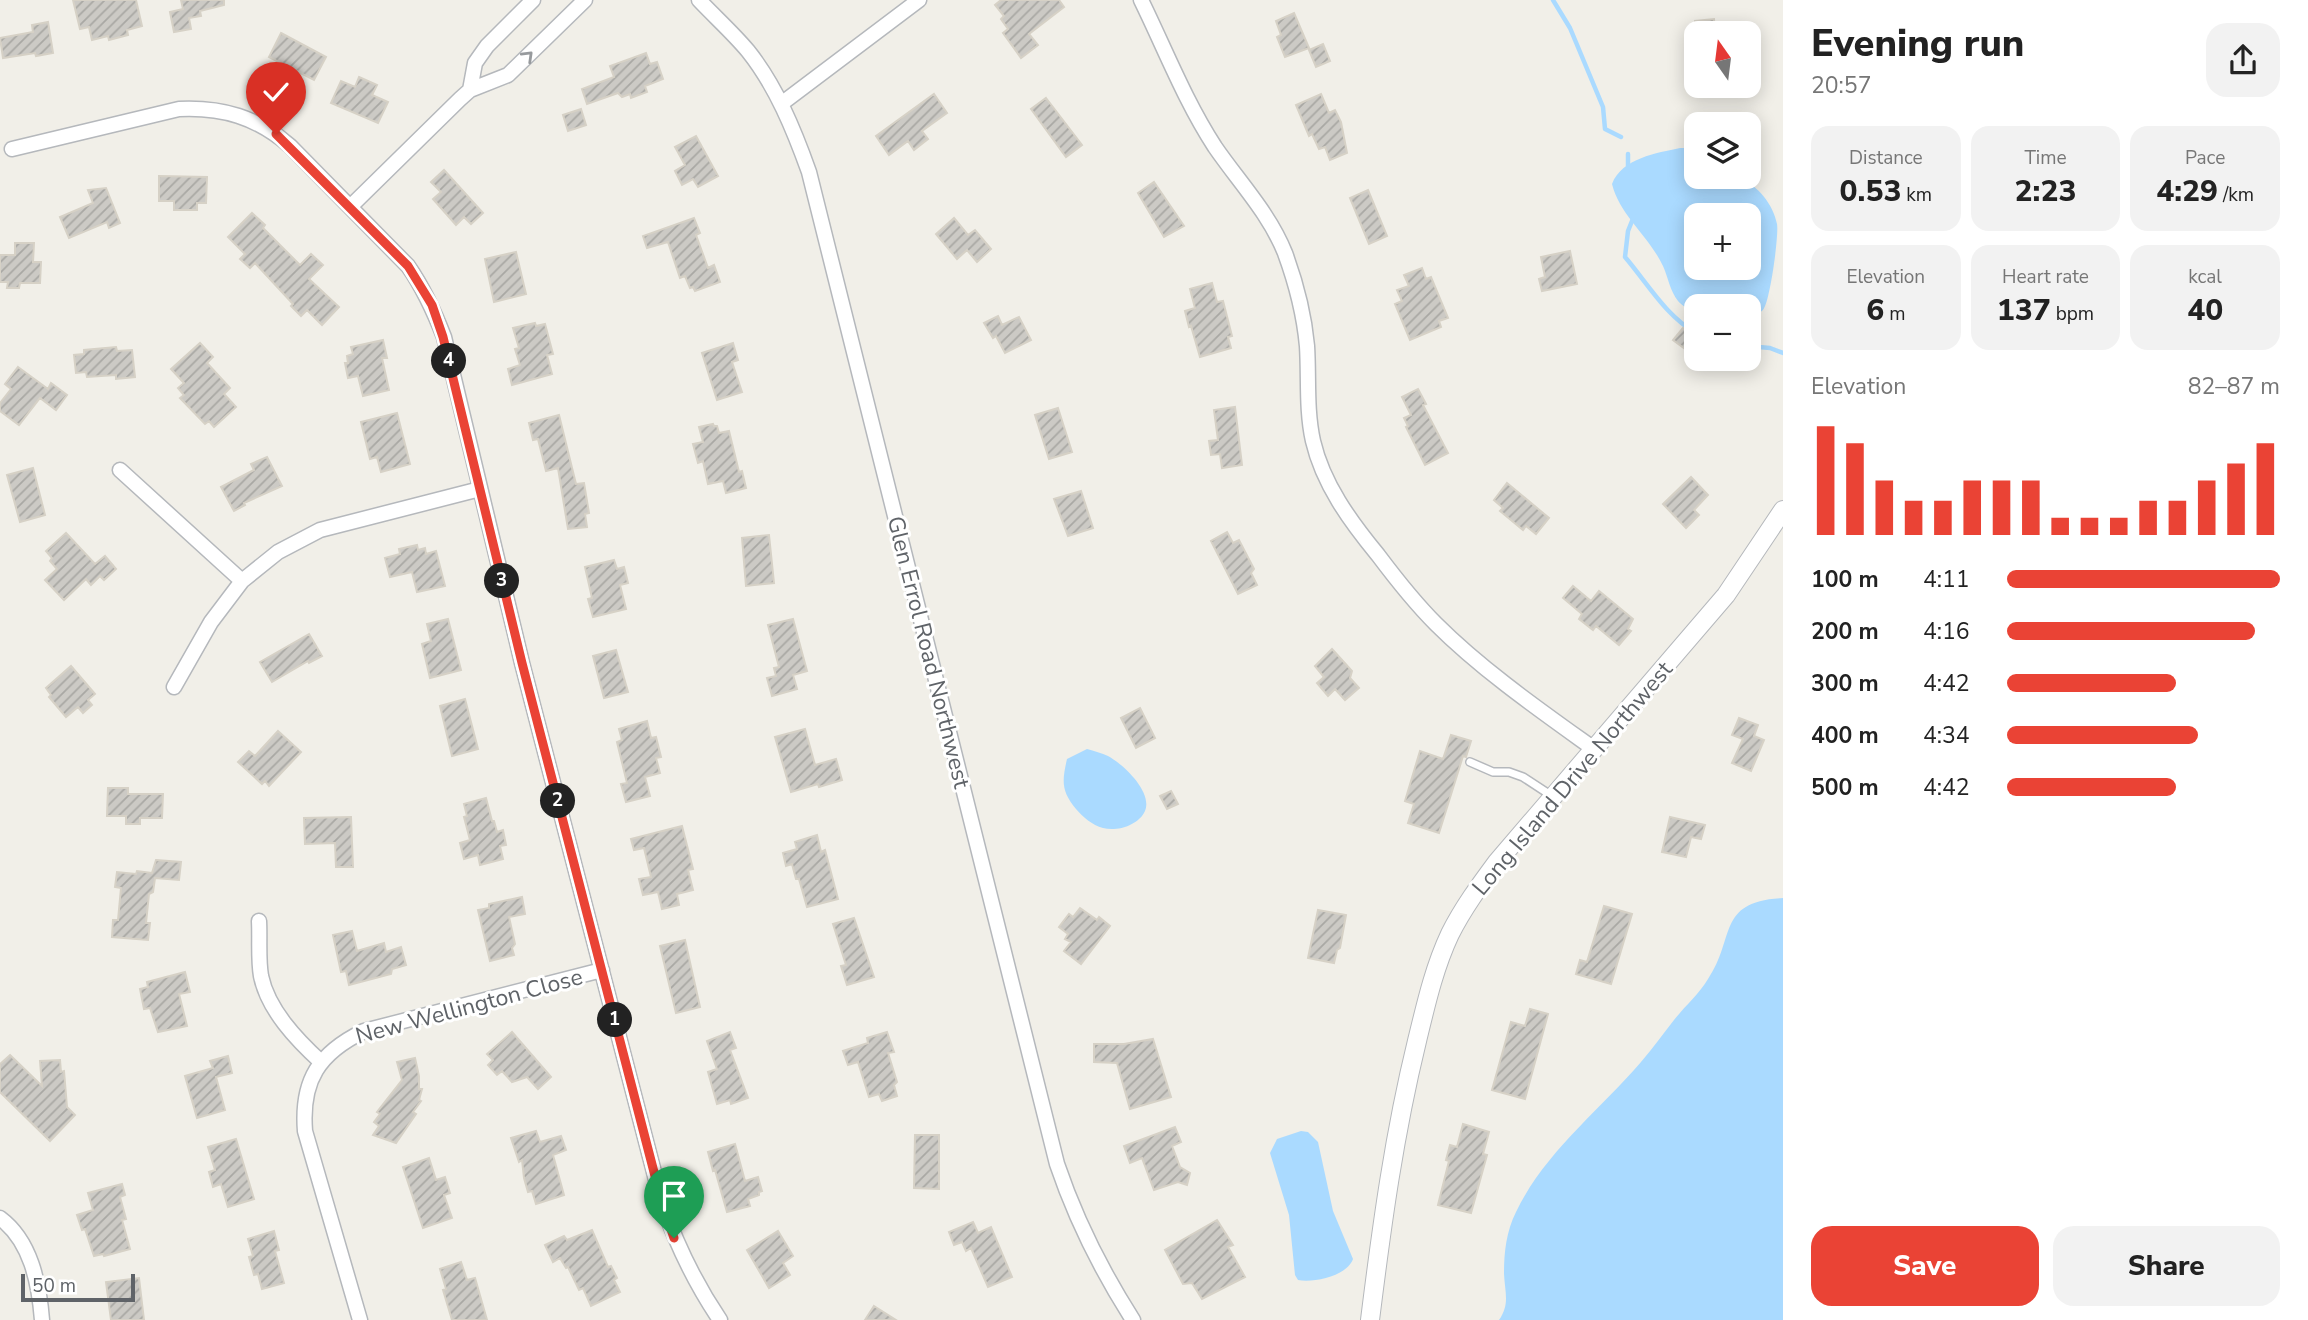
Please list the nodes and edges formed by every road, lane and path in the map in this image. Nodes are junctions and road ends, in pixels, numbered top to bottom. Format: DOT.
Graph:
graph roads {
  1 [pos="533,0"];
  2 [pos="585,0"];
  3 [pos="699,0"];
  4 [pos="919,0"];
  5 [pos="1141,0"];
  6 [pos="470,90"];
  7 [pos="781,104"];
  8 [pos="12,149"];
  9 [pos="349,207"];
  10 [pos="120,470"];
  11 [pos="480,489"];
  12 [pos="1783,510"];
  13 [pos="242,581"];
  14 [pos="174,687"];
  15 [pos="1594,750"];
  16 [pos="1470,762"];
  17 [pos="1552,797"];
  18 [pos="259,920"];
  19 [pos="602,970"];
  20 [pos="321,1062"];
  21 [pos="0,1218"];
  22 [pos="42,1320"];
  23 [pos="360,1320"];
  24 [pos="720,1320"];
  25 [pos="1133,1320"];
  26 [pos="1370,1320"];
  1 -- 6 [label="street"];
  6 -- 2 [label="street, one-way"];
  3 -- 7 [label="street, Glen Errol Road Northwest"];
  4 -- 7 [label="street"];
  5 -- 15 [label="street"];
  6 -- 9 [label="street"];
  7 -- 25 [label="street, Glen Errol Road Northwest"];
  8 -- 9 [label="street"];
  9 -- 11 [label="street"];
  10 -- 13 [label="street"];
  11 -- 13 [label="street"];
  11 -- 19 [label="street"];
  12 -- 15 [label="street, Long Island Drive Northwest"];
  13 -- 14 [label="street"];
  15 -- 17 [label="street, Long Island Drive Northwest"];
  16 -- 17 [label="lane"];
  17 -- 26 [label="street, Long Island Drive Northwest"];
  18 -- 20 [label="street"];
  19 -- 20 [label="street, New Wellington Close"];
  19 -- 24 [label="street"];
  20 -- 23 [label="street, New Wellington Close"];
  21 -- 22 [label="street"];
}
